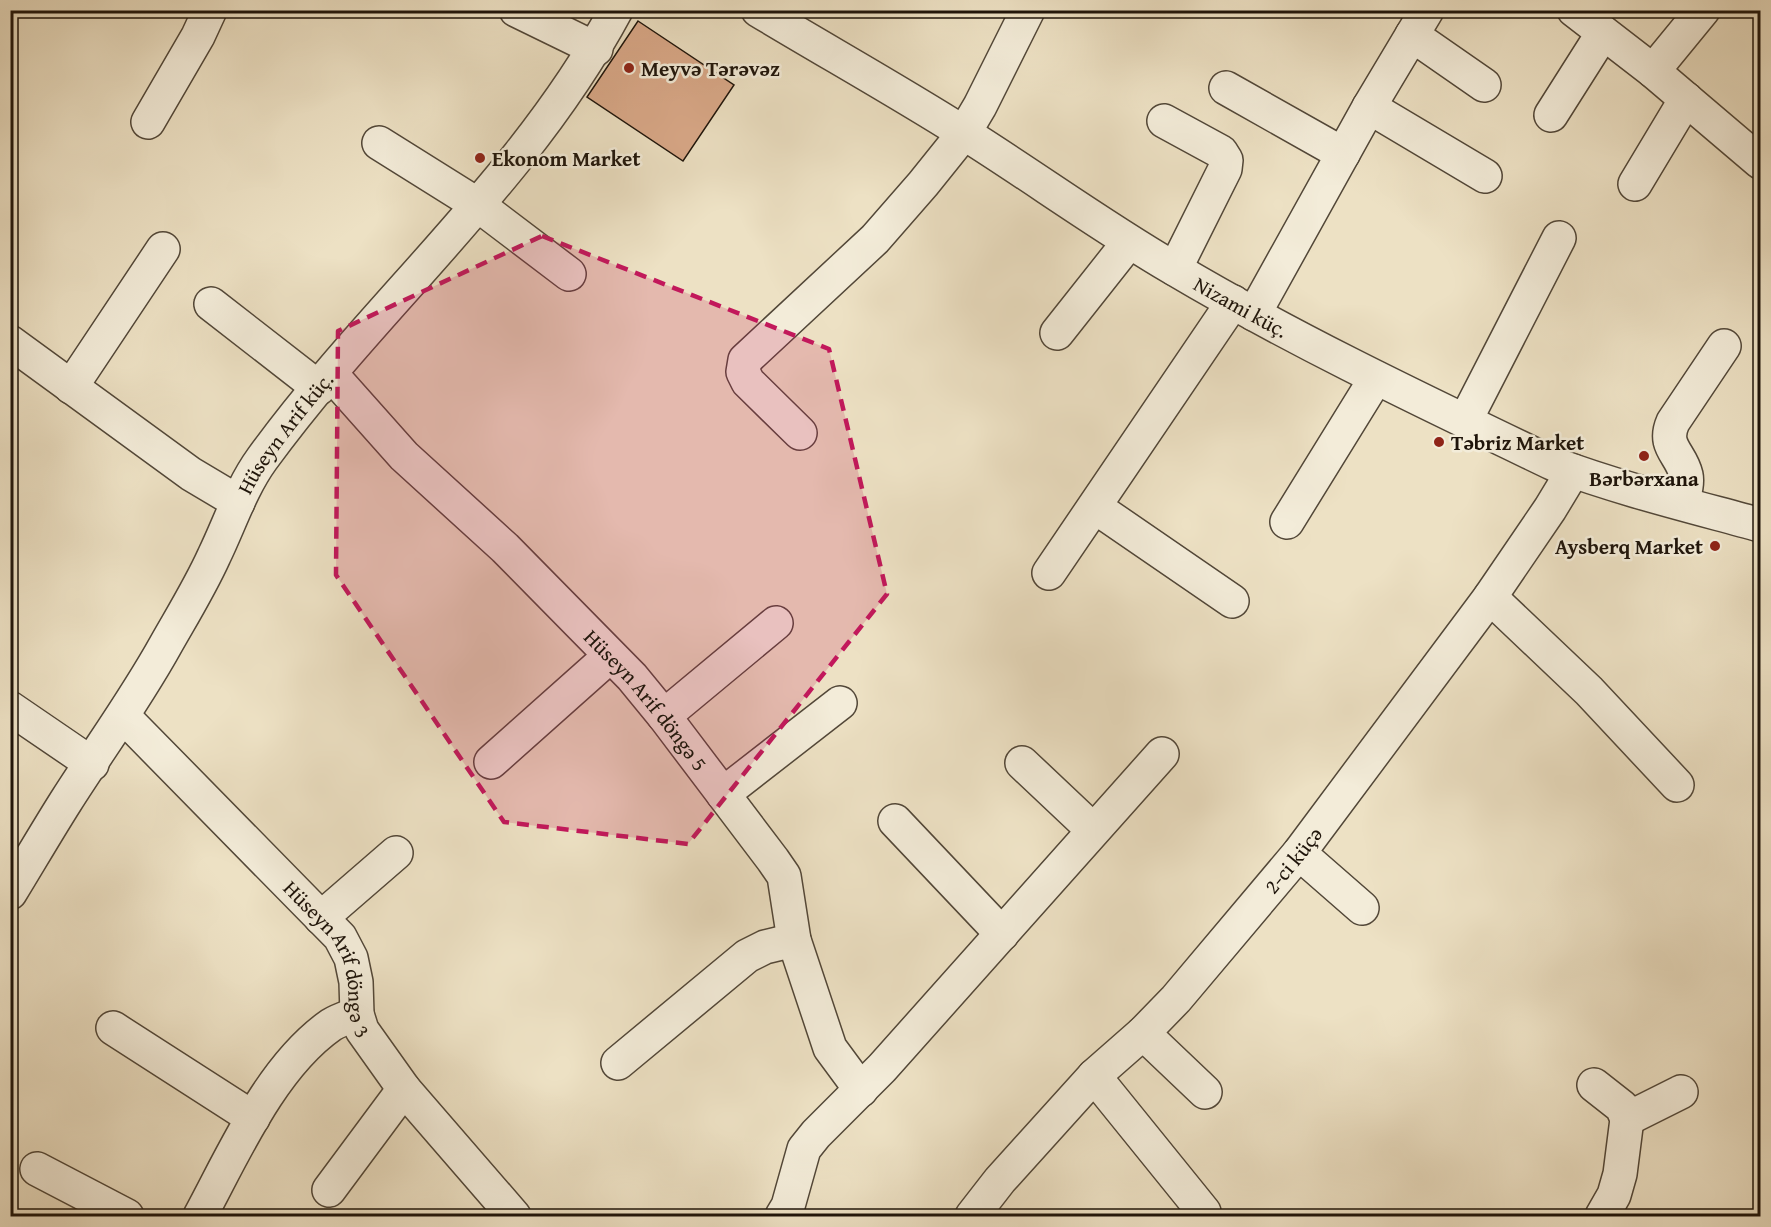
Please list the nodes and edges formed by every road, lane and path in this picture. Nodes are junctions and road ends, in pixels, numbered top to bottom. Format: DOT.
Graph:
graph roads {
  1 [pos="210,10"];
  2 [pos="516,10"];
  3 [pos="616,10"];
  4 [pos="1028,10"];
  5 [pos="1574,10"];
  6 [pos="1703,10"];
  7 [pos="773,14"];
  8 [pos="1419,23"];
  9 [pos="1603,33"];
  10 [pos="596,49"];
  11 [pos="1653,71"];
  12 [pos="1484,85"];
  13 [pos="1226,88"];
  14 [pos="1686,99"];
  15 [pos="1369,107"];
  16 [pos="1551,115"];
  17 [pos="1164,121"];
  18 [pos="148,122"];
  19 [pos="964,133"];
  20 [pos="379,143"];
  21 [pos="1343,154"];
  22 [pos="1761,162"];
  23 [pos="1485,176"];
  24 [pos="1635,184"];
  25 [pos="478,205"];
  26 [pos="1559,238"];
  27 [pos="1128,242"];
  28 [pos="163,249"];
  29 [pos="1175,269"];
  30 [pos="569,274"];
  31 [pos="212,304"];
  32 [pos="1243,308"];
  33 [pos="1057,333"];
  34 [pos="10,342"];
  35 [pos="1724,346"];
  36 [pos="1376,378"];
  37 [pos="325,381"];
  38 [pos="71,387"];
  39 [pos="1465,421"];
  40 [pos="800,433"];
  41 [pos="1574,471"];
  42 [pos="238,502"];
  43 [pos="1682,504"];
  44 [pos="1095,507"];
  45 [pos="1287,522"];
  46 [pos="1761,525"];
  47 [pos="1049,573"];
  48 [pos="1490,597"];
  49 [pos="1232,602"];
  50 [pos="776,623"];
  51 [pos="610,656"];
  52 [pos="840,703"];
  53 [pos="10,708"];
  54 [pos="123,716"];
  55 [pos="664,716"];
  56 [pos="1162,754"];
  57 [pos="491,762"];
  58 [pos="1022,763"];
  59 [pos="92,764"];
  60 [pos="1677,785"];
  61 [pos="723,794"];
  62 [pos="895,821"];
  63 [pos="1093,830"];
  64 [pos="396,853"];
  65 [pos="1299,853"];
  66 [pos="10,893"];
  67 [pos="1362,908"];
  68 [pos="321,918"];
  69 [pos="1002,934"];
  70 [pos="794,940"];
  71 [pos="357,1014"];
  72 [pos="113,1028"];
  73 [pos="1143,1033"];
  74 [pos="618,1063"];
  75 [pos="1094,1076"];
  76 [pos="1594,1085"];
  77 [pos="404,1089"];
  78 [pos="861,1090"];
  79 [pos="1205,1092"];
  80 [pos="1681,1092"];
  81 [pos="254,1118"];
  82 [pos="1627,1119"];
  83 [pos="37,1168"];
  84 [pos="329,1190"];
  85 [pos="1204,1212"];
  86 [pos="127,1216"];
  87 [pos="200,1216"];
  88 [pos="514,1216"];
  89 [pos="782,1216"];
  90 [pos="972,1216"];
  91 [pos="1602,1216"];
  1 -- 18 [label="street"];
  2 -- 10 [label="street"];
  3 -- 10 [label="street, Hüseyn Arif küç."];
  4 -- 19 [label="street"];
  5 -- 9 [label="street"];
  6 -- 11 [label="street"];
  7 -- 19 [label="street, Nizami küç."];
  8 -- 12 [label="street"];
  8 -- 15 [label="street"];
  9 -- 11 [label="street"];
  9 -- 16 [label="street"];
  10 -- 25 [label="street, Hüseyn Arif küç."];
  11 -- 14 [label="street"];
  13 -- 21 [label="street"];
  14 -- 22 [label="street"];
  14 -- 24 [label="street"];
  15 -- 21 [label="street"];
  15 -- 23 [label="street"];
  17 -- 29 [label="street"];
  19 -- 27 [label="street, Nizami küç."];
  19 -- 40 [label="street"];
  20 -- 25 [label="street"];
  21 -- 32 [label="street"];
  25 -- 30 [label="street"];
  25 -- 37 [label="street, Hüseyn Arif küç."];
  26 -- 39 [label="street"];
  27 -- 29 [label="street, Nizami küç."];
  27 -- 33 [label="street"];
  28 -- 38 [label="street"];
  29 -- 32 [label="street, Nizami küç."];
  31 -- 37 [label="street, Hüseyn Arif döngə 5"];
  32 -- 36 [label="street, Nizami küç."];
  32 -- 44 [label="street"];
  34 -- 38 [label="street"];
  35 -- 43 [label="street"];
  36 -- 39 [label="street, Nizami küç."];
  36 -- 45 [label="street"];
  37 -- 42 [label="street, Hüseyn Arif küç."];
  37 -- 51 [label="street, Hüseyn Arif döngə 5"];
  38 -- 42 [label="street"];
  39 -- 41 [label="street, Nizami küç."];
  41 -- 43 [label="street, Nizami küç."];
  41 -- 48 [label="street, 2-ci küçə"];
  42 -- 54 [label="street, Hüseyn Arif küç."];
  43 -- 46 [label="street, Nizami küç."];
  44 -- 47 [label="street"];
  44 -- 49 [label="street"];
  48 -- 60 [label="street"];
  48 -- 65 [label="street, 2-ci küçə"];
  50 -- 55 [label="street"];
  51 -- 55 [label="street, Hüseyn Arif döngə 5"];
  51 -- 57 [label="street"];
  52 -- 61 [label="street"];
  53 -- 59 [label="street"];
  54 -- 59 [label="street, Hüseyn Arif küç."];
  54 -- 68 [label="street, Hüseyn Arif döngə 3"];
  55 -- 61 [label="street, Hüseyn Arif döngə 5"];
  56 -- 63 [label="street"];
  58 -- 63 [label="street"];
  59 -- 66 [label="street, Hüseyn Arif küç."];
  61 -- 70 [label="street, Hüseyn Arif döngə 5"];
  62 -- 69 [label="street"];
  63 -- 69 [label="street"];
  64 -- 68 [label="street"];
  65 -- 67 [label="street"];
  65 -- 73 [label="street, 2-ci küçə"];
  68 -- 71 [label="street, Hüseyn Arif döngə 3"];
  69 -- 78 [label="street"];
  70 -- 74 [label="street"];
  70 -- 78 [label="street, Hüseyn Arif döngə 5"];
  71 -- 77 [label="street, Hüseyn Arif döngə 3"];
  71 -- 81 [label="street"];
  72 -- 81 [label="street"];
  73 -- 75 [label="street, 2-ci küçə"];
  73 -- 79 [label="street"];
  75 -- 85 [label="street"];
  75 -- 90 [label="street, 2-ci küçə"];
  76 -- 82 [label="street"];
  77 -- 84 [label="street"];
  77 -- 88 [label="street, Hüseyn Arif döngə 3"];
  78 -- 89 [label="street"];
  80 -- 82 [label="street"];
  81 -- 87 [label="street"];
  82 -- 91 [label="street"];
  83 -- 86 [label="street"];
}
